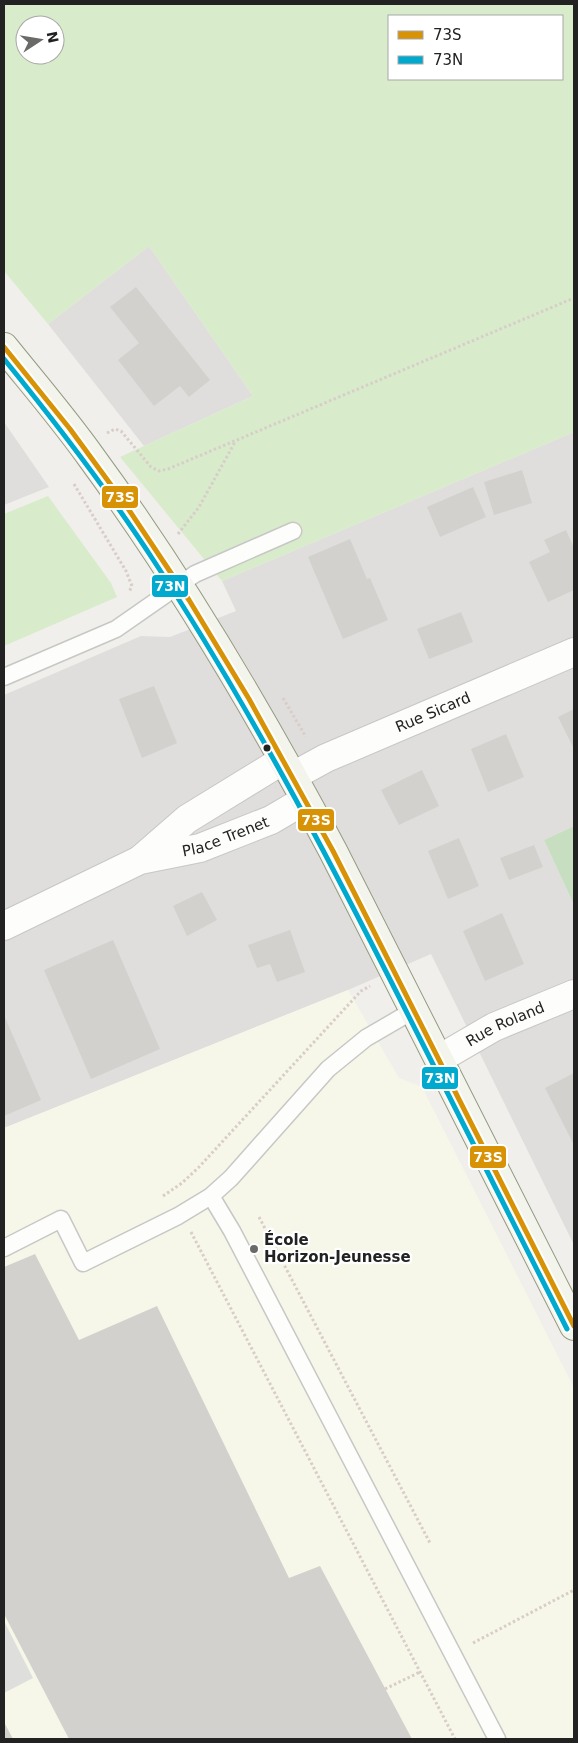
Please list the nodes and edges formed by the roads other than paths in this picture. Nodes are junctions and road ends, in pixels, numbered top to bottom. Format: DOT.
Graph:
graph roads {
  1 [pos="4,348"];
  2 [pos="294,531"];
  3 [pos="179,584"];
  4 [pos="574,652"];
  5 [pos="4,677"];
  6 [pos="288,768"];
  7 [pos="306,800"];
  8 [pos="140,860"];
  9 [pos="4,926"];
  10 [pos="574,994"];
  11 [pos="414,1010"];
  12 [pos="439,1059"];
  13 [pos="211,1196"];
  14 [pos="4,1248"];
  15 [pos="574,1326"];
  16 [pos="498,1739"];
  1 -- 3 [label="street"];
  2 -- 3 [label="lane"];
  3 -- 5 [label="lane"];
  3 -- 6 [label="street"];
  4 -- 6 [label="street, Rue Sicard"];
  6 -- 7 [label="street"];
  6 -- 8 [label="street, Place Trenet"];
  7 -- 8 [label="street, Place Trenet"];
  7 -- 11 [label="street"];
  8 -- 9 [label="street, Place Trenet"];
  10 -- 12 [label="street, Rue Roland"];
  11 -- 12 [label="street"];
  11 -- 13 [label="lane"];
  12 -- 15 [label="street"];
  13 -- 14 [label="lane"];
  13 -- 16 [label="lane"];
}
